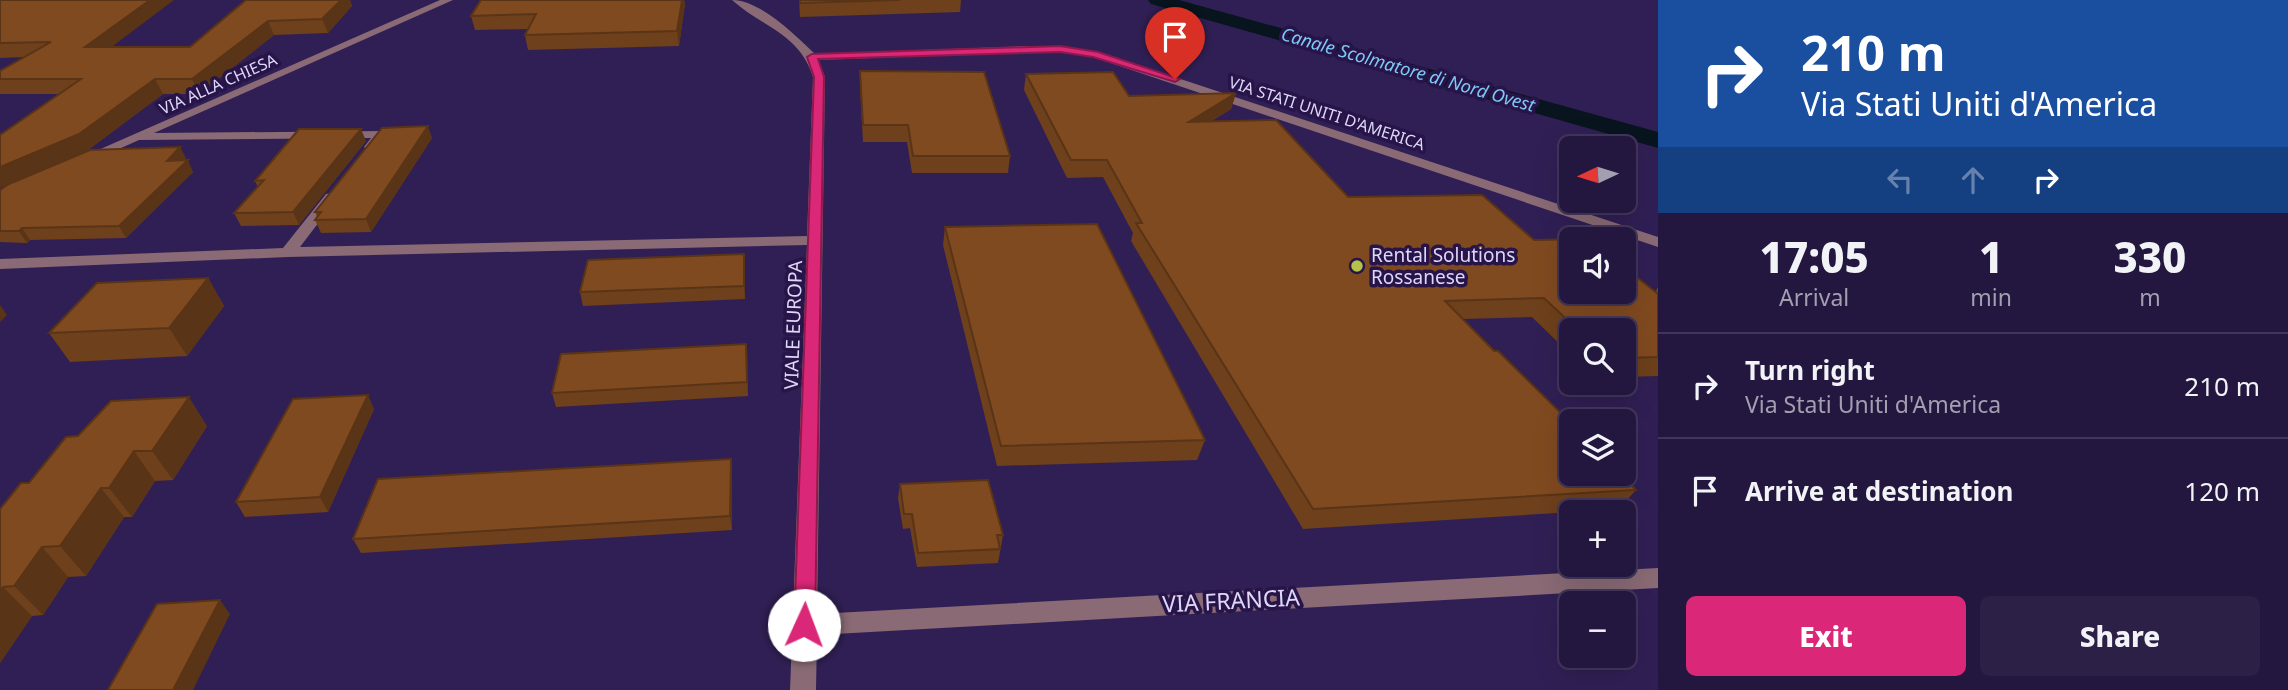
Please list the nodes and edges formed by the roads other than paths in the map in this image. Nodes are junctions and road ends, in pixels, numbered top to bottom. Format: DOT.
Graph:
graph roads {
  1 [pos="448,0"];
  2 [pos="737,0"];
  3 [pos="812,57"];
  4 [pos="134,137"];
  5 [pos="364,155"];
  6 [pos="73,164"];
  7 [pos="339,187"];
  8 [pos="816,240"];
  9 [pos="1658,242"];
  10 [pos="288,251"];
  11 [pos="0,264"];
  12 [pos="1658,578"];
  13 [pos="804,625"];
  14 [pos="803,690"];
  1 -- 4 [label="street, VIA ALLA CHIESA"];
  2 -- 3 [label="street"];
  3 -- 8 [label="street, VIALE EUROPA"];
  3 -- 9 [label="street, VIA STATI UNITI D'AMERICA"];
  4 -- 5 [label="street"];
  4 -- 6 [label="street, VIA ALLA CHIESA"];
  7 -- 10 [label="street"];
  8 -- 10 [label="street"];
  8 -- 13 [label="street, VIALE EUROPA"];
  10 -- 11 [label="street"];
  12 -- 13 [label="street, VIA FRANCIA"];
  13 -- 14 [label="street, VIALE EUROPA"];
}
